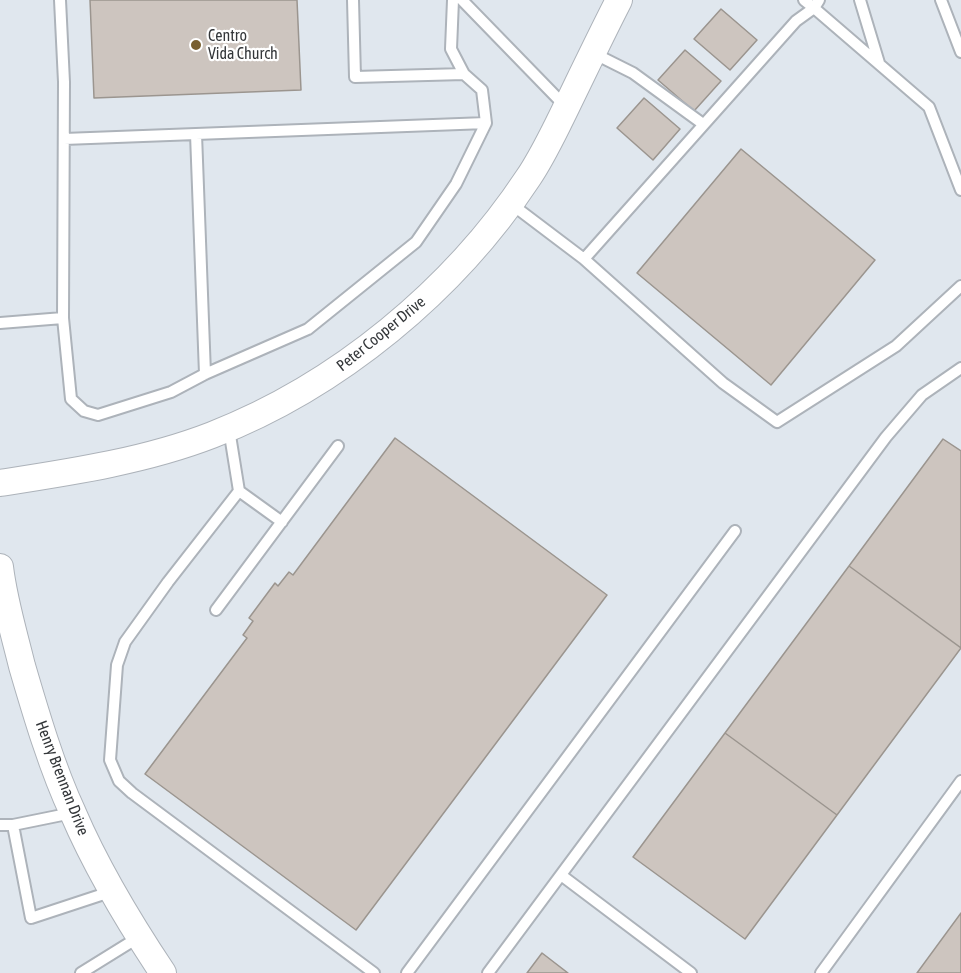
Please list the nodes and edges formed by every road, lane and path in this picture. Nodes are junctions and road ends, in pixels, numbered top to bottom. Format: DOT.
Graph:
graph roads {
  1 [pos="60,0"];
  2 [pos="353,0"];
  3 [pos="453,0"];
  4 [pos="462,0"];
  5 [pos="619,0"];
  6 [pos="804,0"];
  7 [pos="860,0"];
  8 [pos="941,0"];
  9 [pos="817,4"];
  10 [pos="593,52"];
  11 [pos="961,52"];
  12 [pos="879,64"];
  13 [pos="464,74"];
  14 [pos="566,107"];
  15 [pos="486,123"];
  16 [pos="703,124"];
  17 [pos="196,134"];
  18 [pos="64,139"];
  19 [pos="961,190"];
  20 [pos="510,203"];
  21 [pos="584,259"];
  22 [pos="961,286"];
  23 [pos="63,318"];
  24 [pos="0,323"];
  25 [pos="961,368"];
  26 [pos="205,374"];
  27 [pos="229,428"];
  28 [pos="338,446"];
  29 [pos="0,483"];
  30 [pos="239,491"];
  31 [pos="282,522"];
  32 [pos="735,531"];
  33 [pos="0,567"];
  34 [pos="216,610"];
  35 [pos="961,781"];
  36 [pos="72,813"];
  37 [pos="0,825"];
  38 [pos="13,825"];
  39 [pos="561,875"];
  40 [pos="113,891"];
  41 [pos="139,937"];
  42 [pos="81,973"];
  43 [pos="163,973"];
  44 [pos="374,973"];
  45 [pos="407,973"];
  46 [pos="488,973"];
  47 [pos="691,973"];
  48 [pos="821,973"];
  1 -- 18 [label="lane"];
  2 -- 13 [label="lane"];
  3 -- 13 [label="lane"];
  4 -- 14 [label="lane"];
  5 -- 10 [label="street, Peter Cooper Drive"];
  6 -- 9 [label="lane"];
  7 -- 12 [label="lane"];
  8 -- 11 [label="lane"];
  9 -- 12 [label="lane"];
  9 -- 16 [label="lane"];
  10 -- 14 [label="street, Peter Cooper Drive"];
  10 -- 16 [label="lane"];
  12 -- 19 [label="lane"];
  13 -- 15 [label="lane"];
  14 -- 20 [label="street, Peter Cooper Drive"];
  15 -- 17 [label="lane"];
  15 -- 26 [label="lane"];
  16 -- 21 [label="lane"];
  17 -- 18 [label="lane"];
  17 -- 26 [label="lane"];
  18 -- 23 [label="lane"];
  20 -- 21 [label="lane"];
  20 -- 27 [label="street, Peter Cooper Drive"];
  21 -- 22 [label="lane"];
  23 -- 24 [label="lane"];
  23 -- 26 [label="lane"];
  25 -- 39 [label="lane"];
  27 -- 29 [label="street, Peter Cooper Drive"];
  27 -- 30 [label="lane"];
  28 -- 31 [label="lane"];
  30 -- 31 [label="lane"];
  30 -- 44 [label="lane"];
  31 -- 34 [label="lane"];
  32 -- 45 [label="lane"];
  33 -- 36 [label="street, Henry Brennan Drive"];
  35 -- 48 [label="lane"];
  36 -- 38 [label="lane"];
  36 -- 40 [label="street, Henry Brennan Drive"];
  37 -- 38 [label="lane"];
  38 -- 40 [label="lane"];
  39 -- 46 [label="lane"];
  39 -- 47 [label="lane"];
  40 -- 41 [label="street, Henry Brennan Drive"];
  41 -- 42 [label="lane"];
  41 -- 43 [label="street, Henry Brennan Drive"];
}
